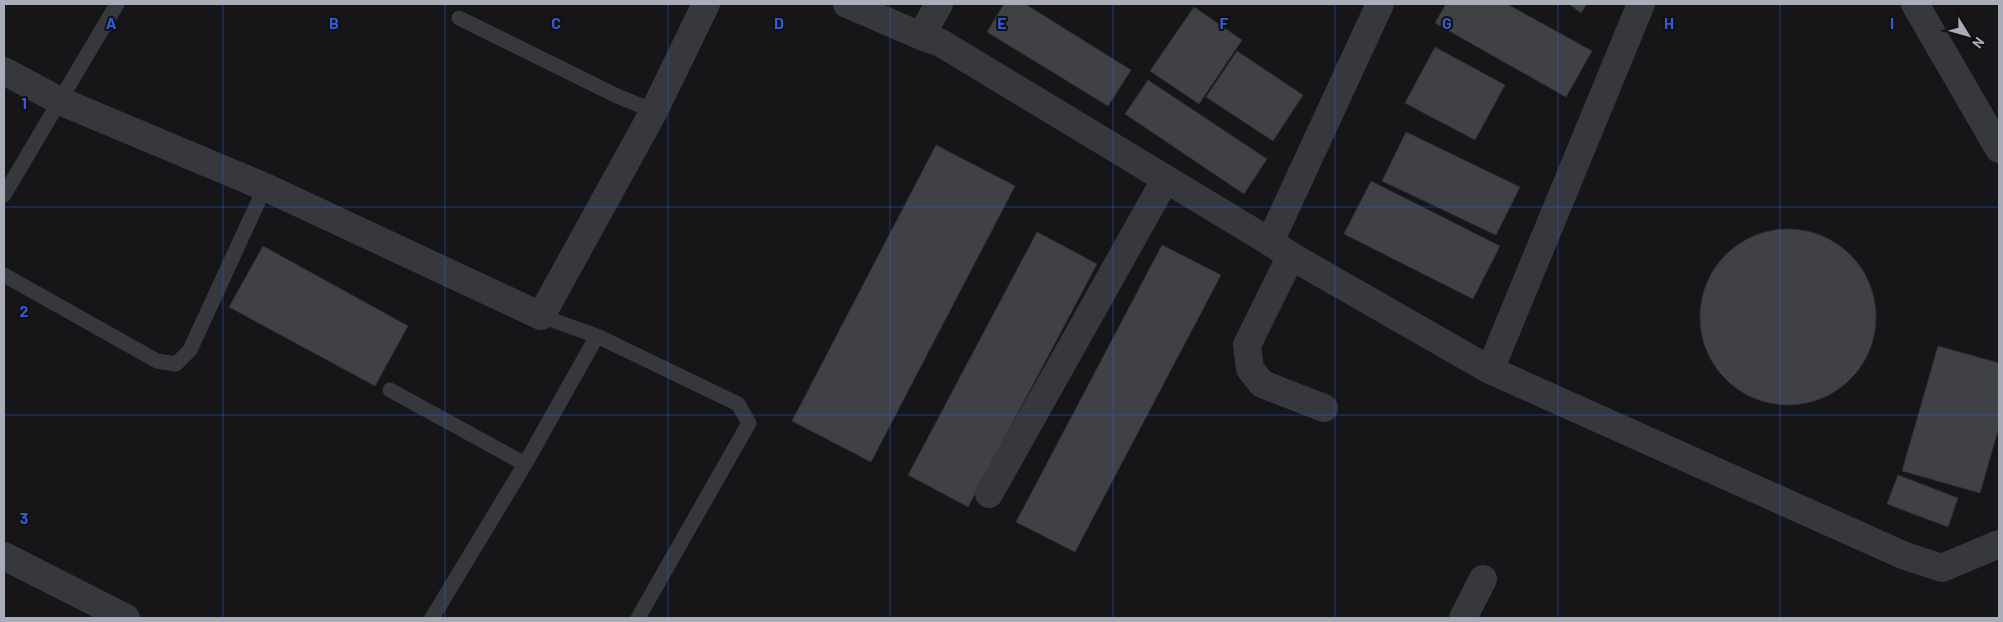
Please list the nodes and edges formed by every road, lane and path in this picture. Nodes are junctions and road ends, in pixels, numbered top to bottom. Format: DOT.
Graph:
graph roads {
  1 [pos="117,4"];
  2 [pos="706,4"];
  3 [pos="847,4"];
  4 [pos="939,4"];
  5 [pos="1380,4"];
  6 [pos="1641,4"];
  7 [pos="1915,4"];
  8 [pos="459,18"];
  9 [pos="921,36"];
  10 [pos="4,72"];
  11 [pos="60,101"];
  12 [pos="654,111"];
  13 [pos="1999,149"];
  14 [pos="1165,180"];
  15 [pos="265,188"];
  16 [pos="4,195"];
  17 [pos="1280,249"];
  18 [pos="4,275"];
  19 [pos="541,316"];
  20 [pos="597,336"];
  21 [pos="1490,370"];
  22 [pos="390,390"];
  23 [pos="1324,408"];
  24 [pos="525,464"];
  25 [pos="989,494"];
  26 [pos="1999,544"];
  27 [pos="4,556"];
  28 [pos="1483,579"];
  29 [pos="126,618"];
  30 [pos="432,618"];
  31 [pos="638,618"];
  32 [pos="1463,618"];
  1 -- 11 [label="lane"];
  2 -- 12 [label="street"];
  3 -- 9 [label="street"];
  4 -- 9 [label="street"];
  5 -- 17 [label="street"];
  6 -- 21 [label="street"];
  7 -- 13 [label="street"];
  8 -- 12 [label="lane"];
  9 -- 14 [label="street"];
  10 -- 11 [label="street"];
  11 -- 15 [label="street"];
  11 -- 16 [label="lane"];
  12 -- 19 [label="street"];
  14 -- 17 [label="street"];
  14 -- 25 [label="street"];
  15 -- 18 [label="lane"];
  15 -- 19 [label="street"];
  17 -- 21 [label="street"];
  17 -- 23 [label="street"];
  19 -- 20 [label="lane"];
  20 -- 24 [label="lane"];
  20 -- 31 [label="lane"];
  21 -- 26 [label="street"];
  22 -- 24 [label="lane"];
  24 -- 30 [label="lane"];
  27 -- 29 [label="street"];
  28 -- 32 [label="street"];
}
